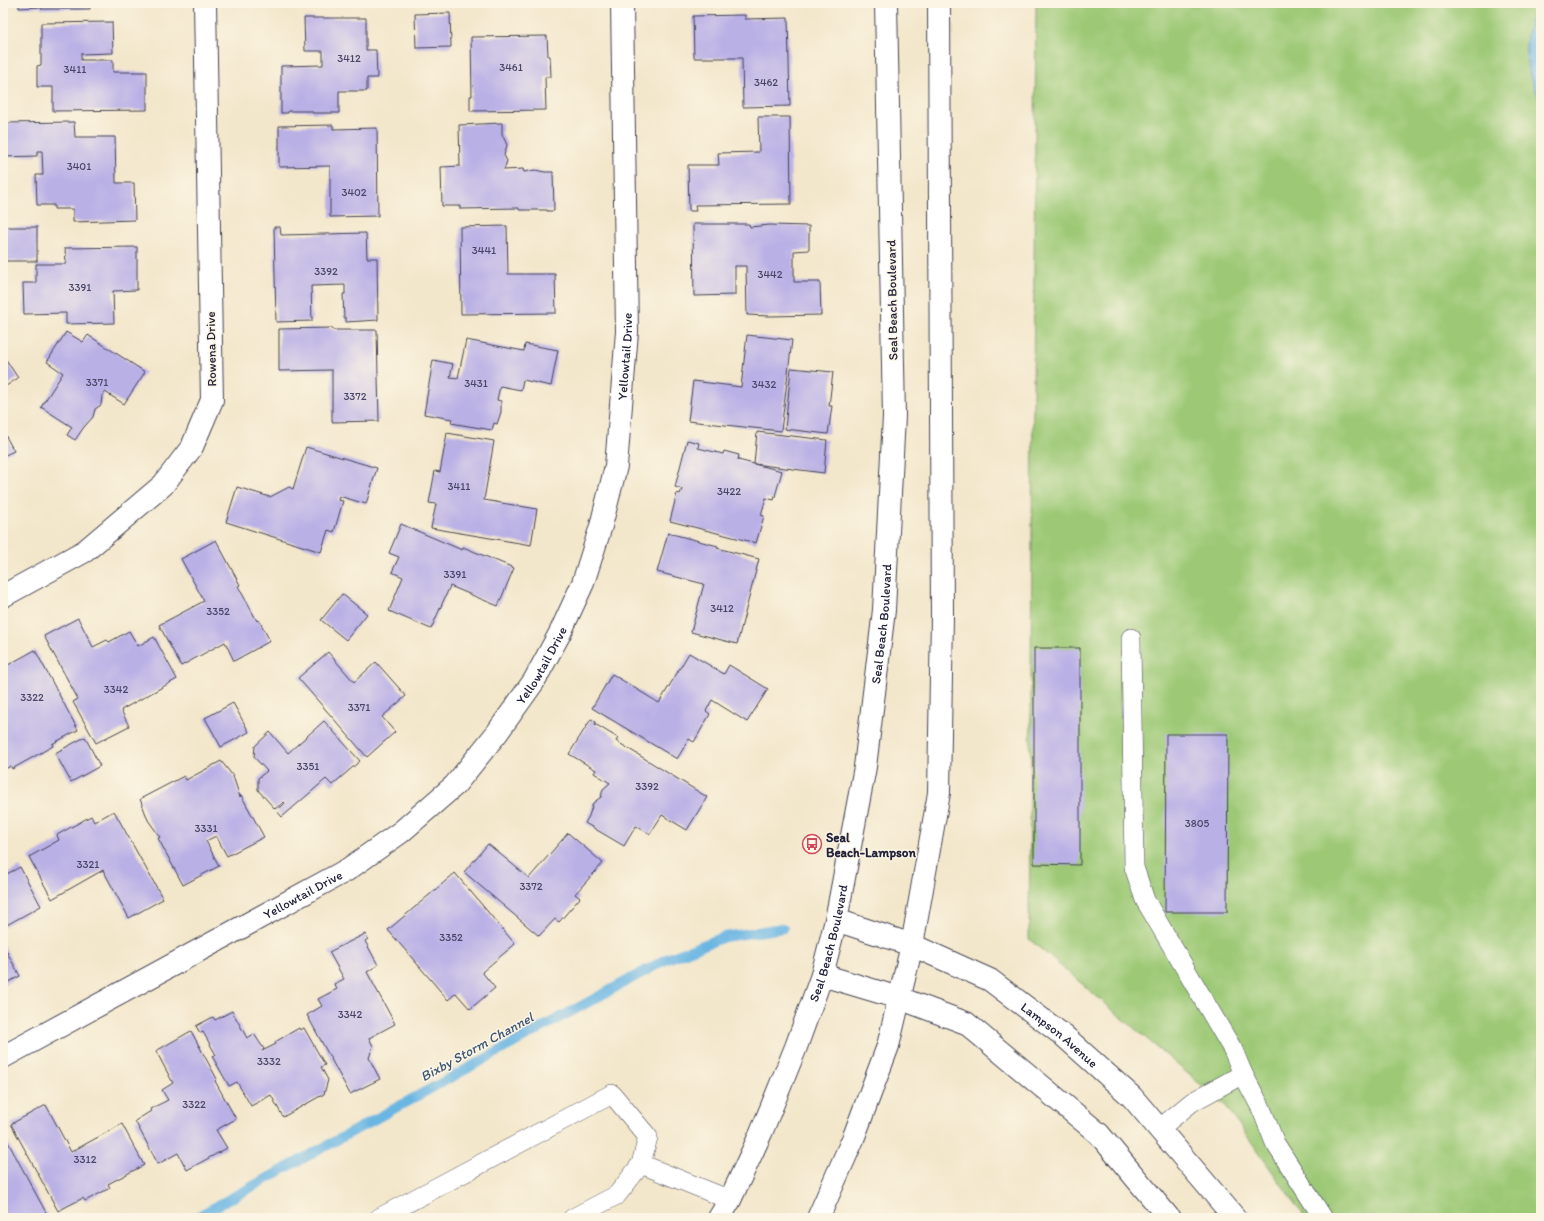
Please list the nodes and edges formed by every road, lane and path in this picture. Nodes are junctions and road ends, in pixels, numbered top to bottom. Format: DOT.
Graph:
graph roads {
  1 [pos="205,3"];
  2 [pos="622,3"];
  3 [pos="886,3"];
  4 [pos="939,3"];
  5 [pos="3,596"];
  6 [pos="1131,638"];
  7 [pos="836,920"];
  8 [pos="912,945"];
  9 [pos="822,975"];
  10 [pos="899,998"];
  11 [pos="3,1057"];
  12 [pos="1243,1074"];
  13 [pos="1160,1129"];
  14 [pos="641,1164"];
  15 [pos="724,1209"];
  16 [pos="379,1218"];
  17 [pos="574,1218"];
  18 [pos="818,1218"];
  19 [pos="1168,1218"];
  20 [pos="1235,1218"];
  21 [pos="1323,1218"];
  1 -- 5 [label="main road, Rowena Drive"];
  2 -- 11 [label="main road, Yellowtail Drive"];
  3 -- 7 [label="main road, Seal Beach Boulevard"];
  4 -- 8 [label="main road"];
  6 -- 12 [label="lane"];
  7 -- 8 [label="main road, Lampson Avenue"];
  7 -- 9 [label="main road, Seal Beach Boulevard"];
  8 -- 10 [label="main road"];
  8 -- 13 [label="main road, Lampson Avenue"];
  9 -- 10 [label="main road"];
  9 -- 15 [label="main road, Seal Beach Boulevard"];
  10 -- 18 [label="main road"];
  10 -- 19 [label="main road"];
  12 -- 13 [label="lane"];
  12 -- 21 [label="lane"];
  13 -- 20 [label="main road, Lampson Avenue"];
  14 -- 15 [label="lane"];
  14 -- 16 [label="lane"];
  14 -- 17 [label="lane"];
}
